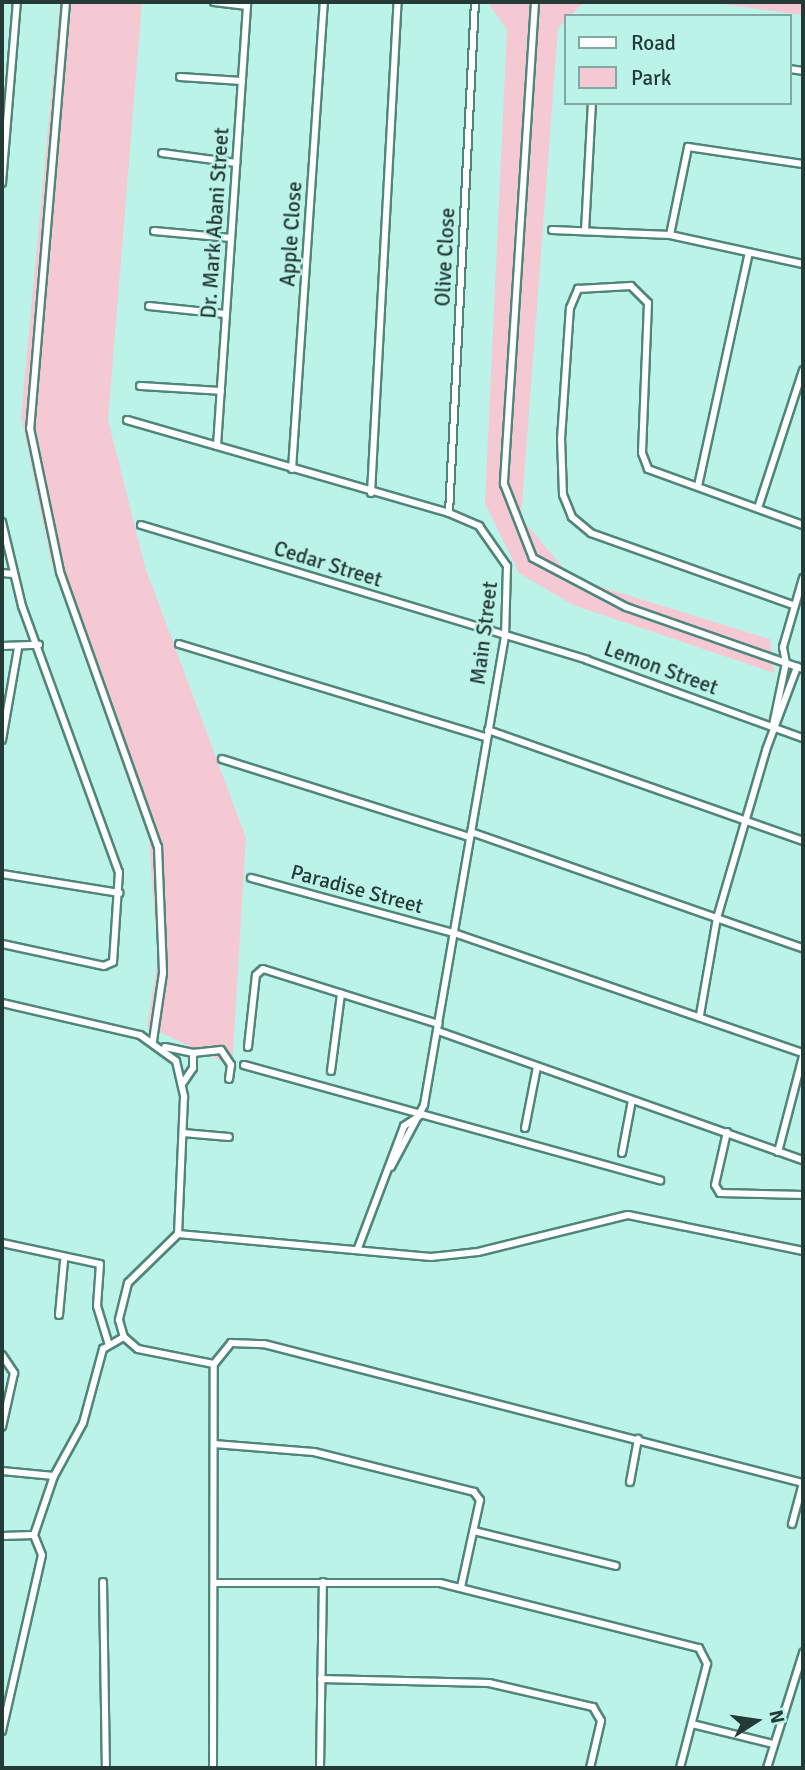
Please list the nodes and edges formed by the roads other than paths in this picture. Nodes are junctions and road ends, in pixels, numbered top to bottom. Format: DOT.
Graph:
graph roads {
  1 [pos="17,2"];
  2 [pos="66,2"];
  3 [pos="214,2"];
  4 [pos="324,2"];
  5 [pos="398,2"];
  6 [pos="475,2"];
  7 [pos="535,2"];
  8 [pos="247,4"];
  9 [pos="180,77"];
  10 [pos="242,81"];
  11 [pos="592,105"];
  12 [pos="162,153"];
  13 [pos="236,163"];
  14 [pos="803,164"];
  15 [pos="2,183"];
  16 [pos="552,230"];
  17 [pos="154,231"];
  18 [pos="585,231"];
  19 [pos="670,235"];
  20 [pos="231,238"];
  21 [pos="749,252"];
  22 [pos="803,264"];
  23 [pos="149,306"];
  24 [pos="226,314"];
  25 [pos="803,370"];
  26 [pos="140,386"];
  27 [pos="221,391"];
  28 [pos="127,420"];
  29 [pos="217,446"];
  30 [pos="292,469"];
  31 [pos="698,486"];
  32 [pos="372,493"];
  33 [pos="758,508"];
  34 [pos="449,513"];
  35 [pos="2,522"];
  36 [pos="141,525"];
  37 [pos="803,525"];
  38 [pos="2,573"];
  39 [pos="13,574"];
  40 [pos="803,578"];
  41 [pos="793,605"];
  42 [pos="505,636"];
  43 [pos="179,644"];
  44 [pos="38,645"];
  45 [pos="2,646"];
  46 [pos="18,648"];
  47 [pos="786,663"];
  48 [pos="800,668"];
  49 [pos="773,727"];
  50 [pos="487,733"];
  51 [pos="803,738"];
  52 [pos="2,740"];
  53 [pos="222,759"];
  54 [pos="746,821"];
  55 [pos="470,835"];
  56 [pos="803,841"];
  57 [pos="2,874"];
  58 [pos="251,878"];
  59 [pos="119,893"];
  60 [pos="718,918"];
  61 [pos="454,933"];
  62 [pos="2,944"];
  63 [pos="803,948"];
  64 [pos="341,994"];
  65 [pos="2,1003"];
  66 [pos="700,1015"];
  67 [pos="439,1028"];
  68 [pos="153,1041"];
  69 [pos="165,1047"];
  70 [pos="248,1047"];
  71 [pos="193,1053"];
  72 [pos="803,1054"];
  73 [pos="244,1065"];
  74 [pos="537,1067"];
  75 [pos="331,1071"];
  76 [pos="229,1079"];
  77 [pos="183,1083"];
  78 [pos="632,1100"];
  79 [pos="421,1115"];
  80 [pos="525,1128"];
  81 [pos="727,1132"];
  82 [pos="183,1133"];
  83 [pos="229,1137"];
  84 [pos="778,1152"];
  85 [pos="622,1153"];
  86 [pos="803,1160"];
  87 [pos="391,1167"];
  88 [pos="660,1180"];
  89 [pos="803,1195"];
  90 [pos="178,1234"];
  91 [pos="2,1243"];
  92 [pos="358,1248"];
  93 [pos="803,1251"];
  94 [pos="64,1261"];
  95 [pos="60,1315"];
  96 [pos="124,1337"];
  97 [pos="108,1343"];
  98 [pos="2,1355"];
  99 [pos="214,1364"];
  100 [pos="4,1410"];
  101 [pos="2,1427"];
  102 [pos="638,1439"];
  103 [pos="214,1444"];
  104 [pos="2,1471"];
  105 [pos="54,1476"];
  106 [pos="630,1482"];
  107 [pos="803,1483"];
  108 [pos="792,1524"];
  109 [pos="474,1531"];
  110 [pos="34,1535"];
  111 [pos="2,1536"];
  112 [pos="616,1566"];
  113 [pos="103,1583"];
  114 [pos="214,1583"];
  115 [pos="323,1583"];
  116 [pos="461,1587"];
  117 [pos="803,1653"];
  118 [pos="321,1679"];
  119 [pos="692,1724"];
  120 [pos="2,1731"];
  121 [pos="773,1744"];
  122 [pos="106,1768"];
  123 [pos="213,1768"];
  124 [pos="320,1768"];
  125 [pos="590,1768"];
  126 [pos="680,1768"];
  127 [pos="767,1768"];
  1 -- 15 [label="street"];
  2 -- 68 [label="street"];
  3 -- 8 [label="street"];
  4 -- 30 [label="street, Apple Close"];
  5 -- 32 [label="street"];
  6 -- 34 [label="street, Olive Close"];
  7 -- 47 [label="street"];
  8 -- 10 [label="street, Dr. Mark Abani Street"];
  9 -- 10 [label="street"];
  10 -- 13 [label="street, Dr. Mark Abani Street"];
  11 -- 18 [label="street"];
  12 -- 13 [label="street"];
  13 -- 20 [label="street, Dr. Mark Abani Street"];
  14 -- 19 [label="street"];
  16 -- 18 [label="street"];
  17 -- 20 [label="street"];
  18 -- 19 [label="street"];
  19 -- 21 [label="street"];
  20 -- 24 [label="street, Dr. Mark Abani Street"];
  21 -- 22 [label="street"];
  21 -- 31 [label="street"];
  23 -- 24 [label="street"];
  24 -- 27 [label="street, Dr. Mark Abani Street"];
  25 -- 33 [label="street"];
  26 -- 27 [label="street"];
  27 -- 29 [label="street, Dr. Mark Abani Street"];
  28 -- 29 [label="street, Main Street"];
  29 -- 30 [label="street, Main Street"];
  30 -- 32 [label="street, Main Street"];
  31 -- 33 [label="street"];
  31 -- 41 [label="street"];
  32 -- 34 [label="street, Main Street"];
  33 -- 37 [label="street"];
  34 -- 42 [label="street, Main Street"];
  35 -- 39 [label="street"];
  36 -- 42 [label="street, Cedar Street"];
  38 -- 39 [label="street"];
  39 -- 44 [label="street"];
  40 -- 41 [label="street"];
  41 -- 47 [label="street"];
  42 -- 49 [label="street, Lemon Street"];
  42 -- 50 [label="street, Main Street"];
  43 -- 50 [label="street"];
  44 -- 46 [label="street"];
  44 -- 59 [label="street"];
  45 -- 46 [label="street"];
  46 -- 52 [label="street"];
  47 -- 48 [label="street"];
  47 -- 49 [label="street"];
  48 -- 49 [label="street"];
  49 -- 51 [label="street, Lemon Street"];
  49 -- 54 [label="street"];
  50 -- 54 [label="street"];
  50 -- 55 [label="street, Main Street"];
  53 -- 55 [label="street"];
  54 -- 56 [label="street"];
  54 -- 60 [label="street"];
  55 -- 60 [label="street"];
  55 -- 61 [label="street, Main Street"];
  57 -- 59 [label="street"];
  58 -- 61 [label="street, Paradise Street"];
  59 -- 62 [label="street"];
  60 -- 63 [label="street"];
  60 -- 66 [label="street"];
  61 -- 66 [label="street, Paradise Street"];
  61 -- 67 [label="street, Main Street"];
  64 -- 67 [label="street"];
  64 -- 70 [label="street"];
  64 -- 75 [label="street"];
  65 -- 68 [label="street"];
  66 -- 72 [label="street, Paradise Street"];
  67 -- 74 [label="street"];
  67 -- 79 [label="street, Main Street"];
  68 -- 69 [label="street"];
  69 -- 71 [label="street"];
  69 -- 77 [label="street"];
  71 -- 76 [label="street"];
  71 -- 77 [label="street"];
  72 -- 84 [label="street"];
  73 -- 79 [label="street"];
  74 -- 78 [label="street"];
  74 -- 80 [label="street"];
  77 -- 82 [label="street"];
  78 -- 81 [label="street"];
  78 -- 85 [label="street"];
  79 -- 87 [label="street, Main Street"];
  79 -- 87 [label="street, Main Street"];
  79 -- 88 [label="street"];
  81 -- 84 [label="street"];
  81 -- 89 [label="street"];
  82 -- 83 [label="street"];
  82 -- 90 [label="street"];
  84 -- 86 [label="street"];
  87 -- 92 [label="street, Main Street"];
  90 -- 92 [label="street"];
  90 -- 96 [label="street"];
  91 -- 94 [label="street"];
  92 -- 93 [label="street"];
  94 -- 95 [label="street"];
  94 -- 97 [label="street"];
  96 -- 97 [label="street"];
  96 -- 99 [label="street"];
  97 -- 105 [label="street"];
  98 -- 100 [label="street"];
  99 -- 102 [label="street"];
  99 -- 103 [label="street"];
  100 -- 101 [label="street"];
  102 -- 106 [label="street"];
  102 -- 107 [label="street"];
  103 -- 109 [label="street"];
  103 -- 114 [label="street"];
  104 -- 105 [label="street"];
  105 -- 110 [label="street"];
  107 -- 108 [label="street"];
  109 -- 112 [label="street"];
  109 -- 116 [label="street"];
  110 -- 111 [label="street"];
  110 -- 120 [label="street"];
  113 -- 122 [label="street"];
  114 -- 115 [label="street"];
  114 -- 123 [label="street"];
  115 -- 116 [label="street"];
  115 -- 118 [label="street"];
  116 -- 119 [label="street"];
  117 -- 121 [label="street"];
  118 -- 124 [label="street"];
  118 -- 125 [label="street"];
  119 -- 121 [label="street"];
  119 -- 126 [label="street"];
  121 -- 127 [label="street"];
}
